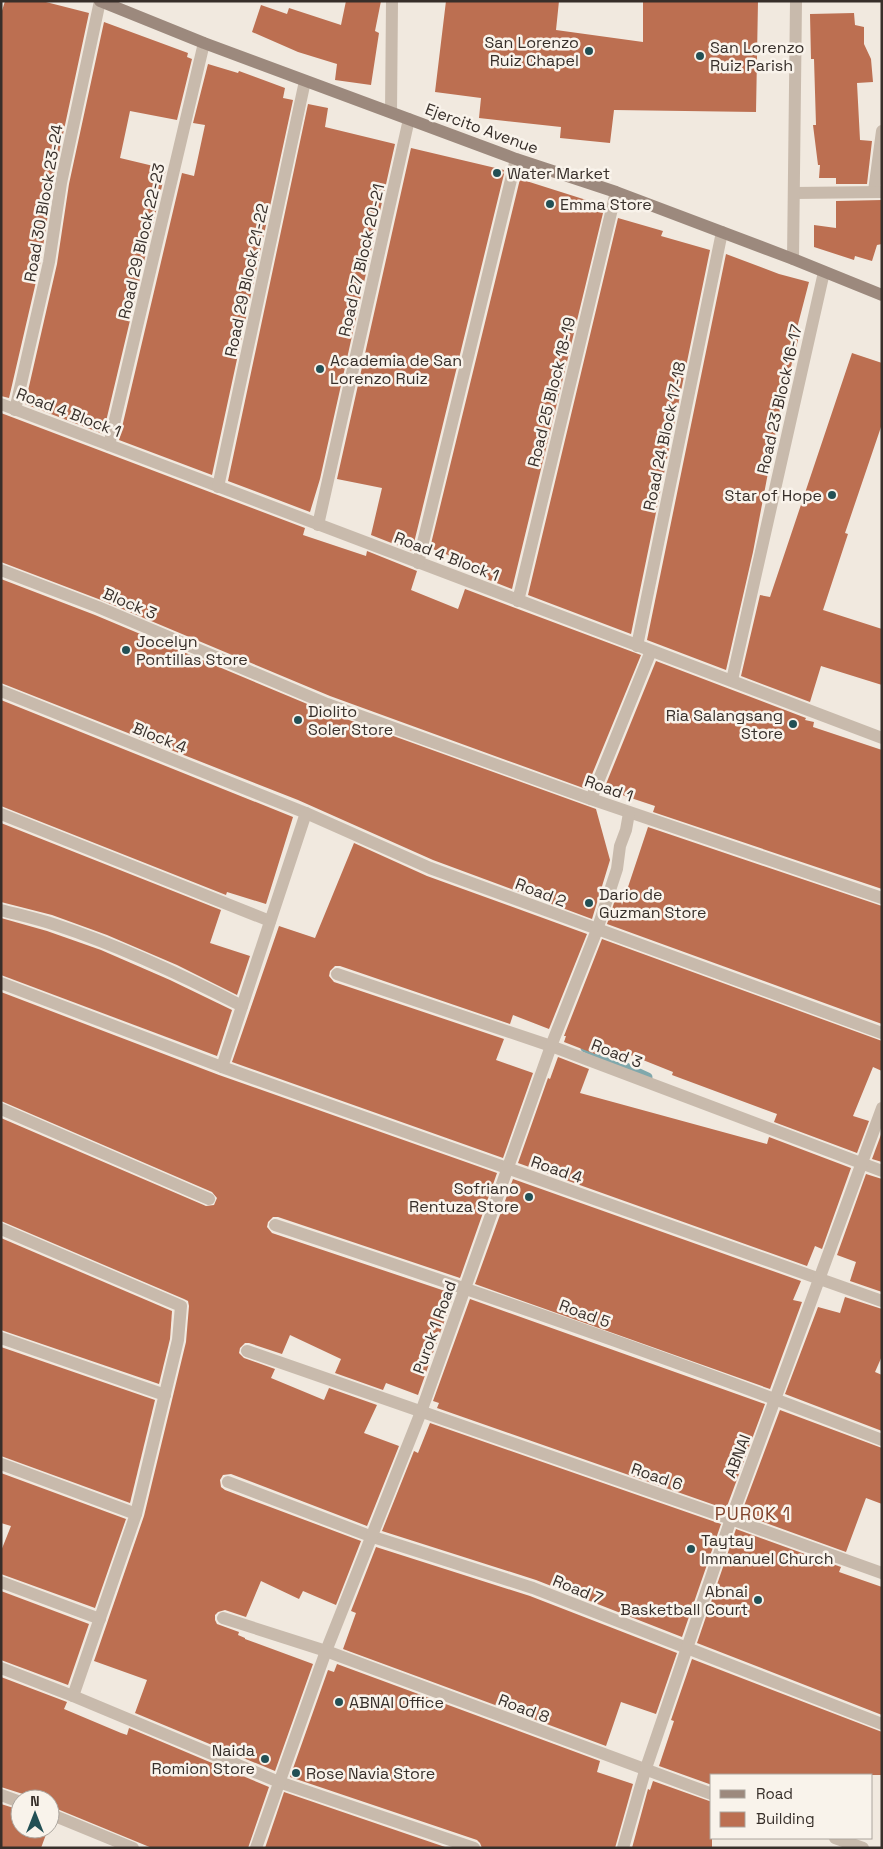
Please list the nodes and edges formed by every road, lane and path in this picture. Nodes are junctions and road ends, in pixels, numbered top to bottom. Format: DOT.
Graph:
graph roads {
  1 [pos="100,1"];
  2 [pos="392,1"];
  3 [pos="796,1"];
  4 [pos="204,43"];
  5 [pos="305,81"];
  6 [pos="391,112"];
  7 [pos="409,119"];
  8 [pos="882,132"];
  9 [pos="516,159"];
  10 [pos="878,191"];
  11 [pos="616,192"];
  12 [pos="794,193"];
  13 [pos="722,232"];
  14 [pos="793,259"];
  15 [pos="824,272"];
  16 [pos="882,295"];
  17 [pos="1,404"];
  18 [pos="16,410"];
  19 [pos="109,445"];
  20 [pos="218,487"];
  21 [pos="318,525"];
  22 [pos="418,562"];
  23 [pos="1,570"];
  24 [pos="518,600"];
  25 [pos="637,646"];
  26 [pos="651,651"];
  27 [pos="732,680"];
  28 [pos="1,691"];
  29 [pos="326,704"];
  30 [pos="882,738"];
  31 [pos="591,799"];
  32 [pos="306,813"];
  33 [pos="629,813"];
  34 [pos="1,814"];
  35 [pos="882,898"];
  36 [pos="1,910"];
  37 [pos="270,921"];
  38 [pos="597,930"];
  39 [pos="337,974"];
  40 [pos="1,983"];
  41 [pos="242,1006"];
  42 [pos="882,1034"];
  43 [pos="551,1046"];
  44 [pos="222,1067"];
  45 [pos="882,1108"];
  46 [pos="1,1109"];
  47 [pos="860,1164"];
  48 [pos="506,1168"];
  49 [pos="882,1171"];
  50 [pos="209,1199"];
  51 [pos="275,1225"];
  52 [pos="1,1229"];
  53 [pos="819,1279"];
  54 [pos="465,1287"];
  55 [pos="882,1301"];
  56 [pos="1,1338"];
  57 [pos="247,1351"];
  58 [pos="165,1395"];
  59 [pos="776,1399"];
  60 [pos="421,1412"];
  61 [pos="882,1440"];
  62 [pos="1,1464"];
  63 [pos="228,1482"];
  64 [pos="136,1514"];
  65 [pos="731,1519"];
  66 [pos="370,1536"];
  67 [pos="882,1573"];
  68 [pos="1,1582"];
  69 [pos="224,1618"];
  70 [pos="100,1619"];
  71 [pos="686,1648"];
  72 [pos="326,1651"];
  73 [pos="1,1668"];
  74 [pos="73,1696"];
  75 [pos="882,1724"];
  76 [pos="645,1771"];
  77 [pos="279,1782"];
  78 [pos="710,1793"];
  79 [pos="60,1818"];
  80 [pos="838,1839"];
  81 [pos="133,1848"];
  82 [pos="256,1848"];
  83 [pos="474,1848"];
  84 [pos="623,1848"];
  85 [pos="863,1848"];
  1 -- 4 [label="main road, Ejercito Avenue"];
  1 -- 18 [label="street, Road 30 Block 23-24"];
  2 -- 6 [label="street"];
  3 -- 12 [label="street"];
  4 -- 5 [label="main road, Ejercito Avenue"];
  4 -- 19 [label="street, Road 29 Block 22-23"];
  5 -- 6 [label="main road, Ejercito Avenue"];
  5 -- 20 [label="street, Road 29 Block 21-22"];
  6 -- 7 [label="main road, Ejercito Avenue"];
  7 -- 9 [label="main road, Ejercito Avenue"];
  7 -- 21 [label="street, Road 27 Block 20-21"];
  8 -- 10 [label="street"];
  9 -- 11 [label="main road, Ejercito Avenue"];
  9 -- 22 [label="street"];
  10 -- 12 [label="street"];
  11 -- 13 [label="main road, Ejercito Avenue"];
  11 -- 24 [label="street, Road 25 Block 18-19"];
  12 -- 14 [label="street"];
  13 -- 14 [label="main road, Ejercito Avenue"];
  13 -- 25 [label="street, Road 24 Block 17-18"];
  14 -- 15 [label="main road, Ejercito Avenue"];
  15 -- 16 [label="main road, Ejercito Avenue"];
  15 -- 27 [label="street, Road 23 Block 16-17"];
  17 -- 18 [label="street, Road 4 Block 1"];
  18 -- 19 [label="street, Road 4 Block 1"];
  19 -- 20 [label="street, Road 4 Block 1"];
  20 -- 21 [label="street, Road 4 Block 1"];
  21 -- 22 [label="street, Road 4 Block 1"];
  22 -- 24 [label="street, Road 4 Block 1"];
  23 -- 29 [label="street, Block 3"];
  24 -- 25 [label="street, Road 4 Block 1"];
  25 -- 26 [label="street, Road 4 Block 1"];
  26 -- 27 [label="street, Road 4 Block 1"];
  26 -- 31 [label="street"];
  27 -- 30 [label="street, Road 4 Block 1"];
  28 -- 32 [label="street, Block 4"];
  29 -- 31 [label="street, Road 1"];
  31 -- 33 [label="street, Road 1"];
  32 -- 37 [label="street"];
  32 -- 38 [label="street, Road 2"];
  33 -- 35 [label="street, Road 1"];
  33 -- 38 [label="street, Purok 1 Road"];
  34 -- 37 [label="street"];
  36 -- 41 [label="street"];
  37 -- 41 [label="street"];
  38 -- 42 [label="street, Road 2"];
  38 -- 43 [label="street, Purok 1 Road"];
  39 -- 43 [label="street, Road 3"];
  40 -- 44 [label="street, Road 4"];
  41 -- 44 [label="street"];
  43 -- 47 [label="street, Road 3"];
  43 -- 48 [label="street, Purok 1 Road"];
  44 -- 48 [label="street, Road 4"];
  45 -- 47 [label="street, ABNAI"];
  46 -- 50 [label="street"];
  47 -- 49 [label="street, Road 3"];
  47 -- 53 [label="street, ABNAI"];
  48 -- 53 [label="street, Road 4"];
  48 -- 54 [label="street, Purok 1 Road"];
  51 -- 54 [label="street, Road 5"];
  52 -- 58 [label="street"];
  53 -- 55 [label="street, Road 4"];
  53 -- 59 [label="street, ABNAI"];
  54 -- 59 [label="street, Road 5"];
  54 -- 60 [label="street, Purok 1 Road"];
  56 -- 58 [label="street"];
  57 -- 60 [label="street, Road 6"];
  58 -- 64 [label="street"];
  59 -- 61 [label="street, Road 5"];
  59 -- 65 [label="street, ABNAI"];
  60 -- 65 [label="street, Road 6"];
  60 -- 66 [label="street, Purok 1 Road"];
  62 -- 64 [label="street"];
  63 -- 66 [label="street, Road 7"];
  64 -- 70 [label="street"];
  65 -- 67 [label="street, Road 6"];
  65 -- 71 [label="street, ABNAI"];
  66 -- 71 [label="street, Road 7"];
  66 -- 72 [label="street, Purok 1 Road"];
  68 -- 70 [label="street"];
  69 -- 72 [label="street, Road 8"];
  70 -- 74 [label="street"];
  71 -- 75 [label="street, Road 7"];
  71 -- 76 [label="street, ABNAI"];
  72 -- 76 [label="street, Road 8"];
  72 -- 77 [label="street, Purok 1 Road"];
  73 -- 74 [label="street"];
  74 -- 77 [label="street"];
  76 -- 78 [label="street, Road 8"];
  76 -- 84 [label="street, ABNAI"];
  77 -- 82 [label="street, Purok 1 Road"];
  77 -- 83 [label="street"];
  79 -- 81 [label="street"];
  80 -- 85 [label="street"];
}
